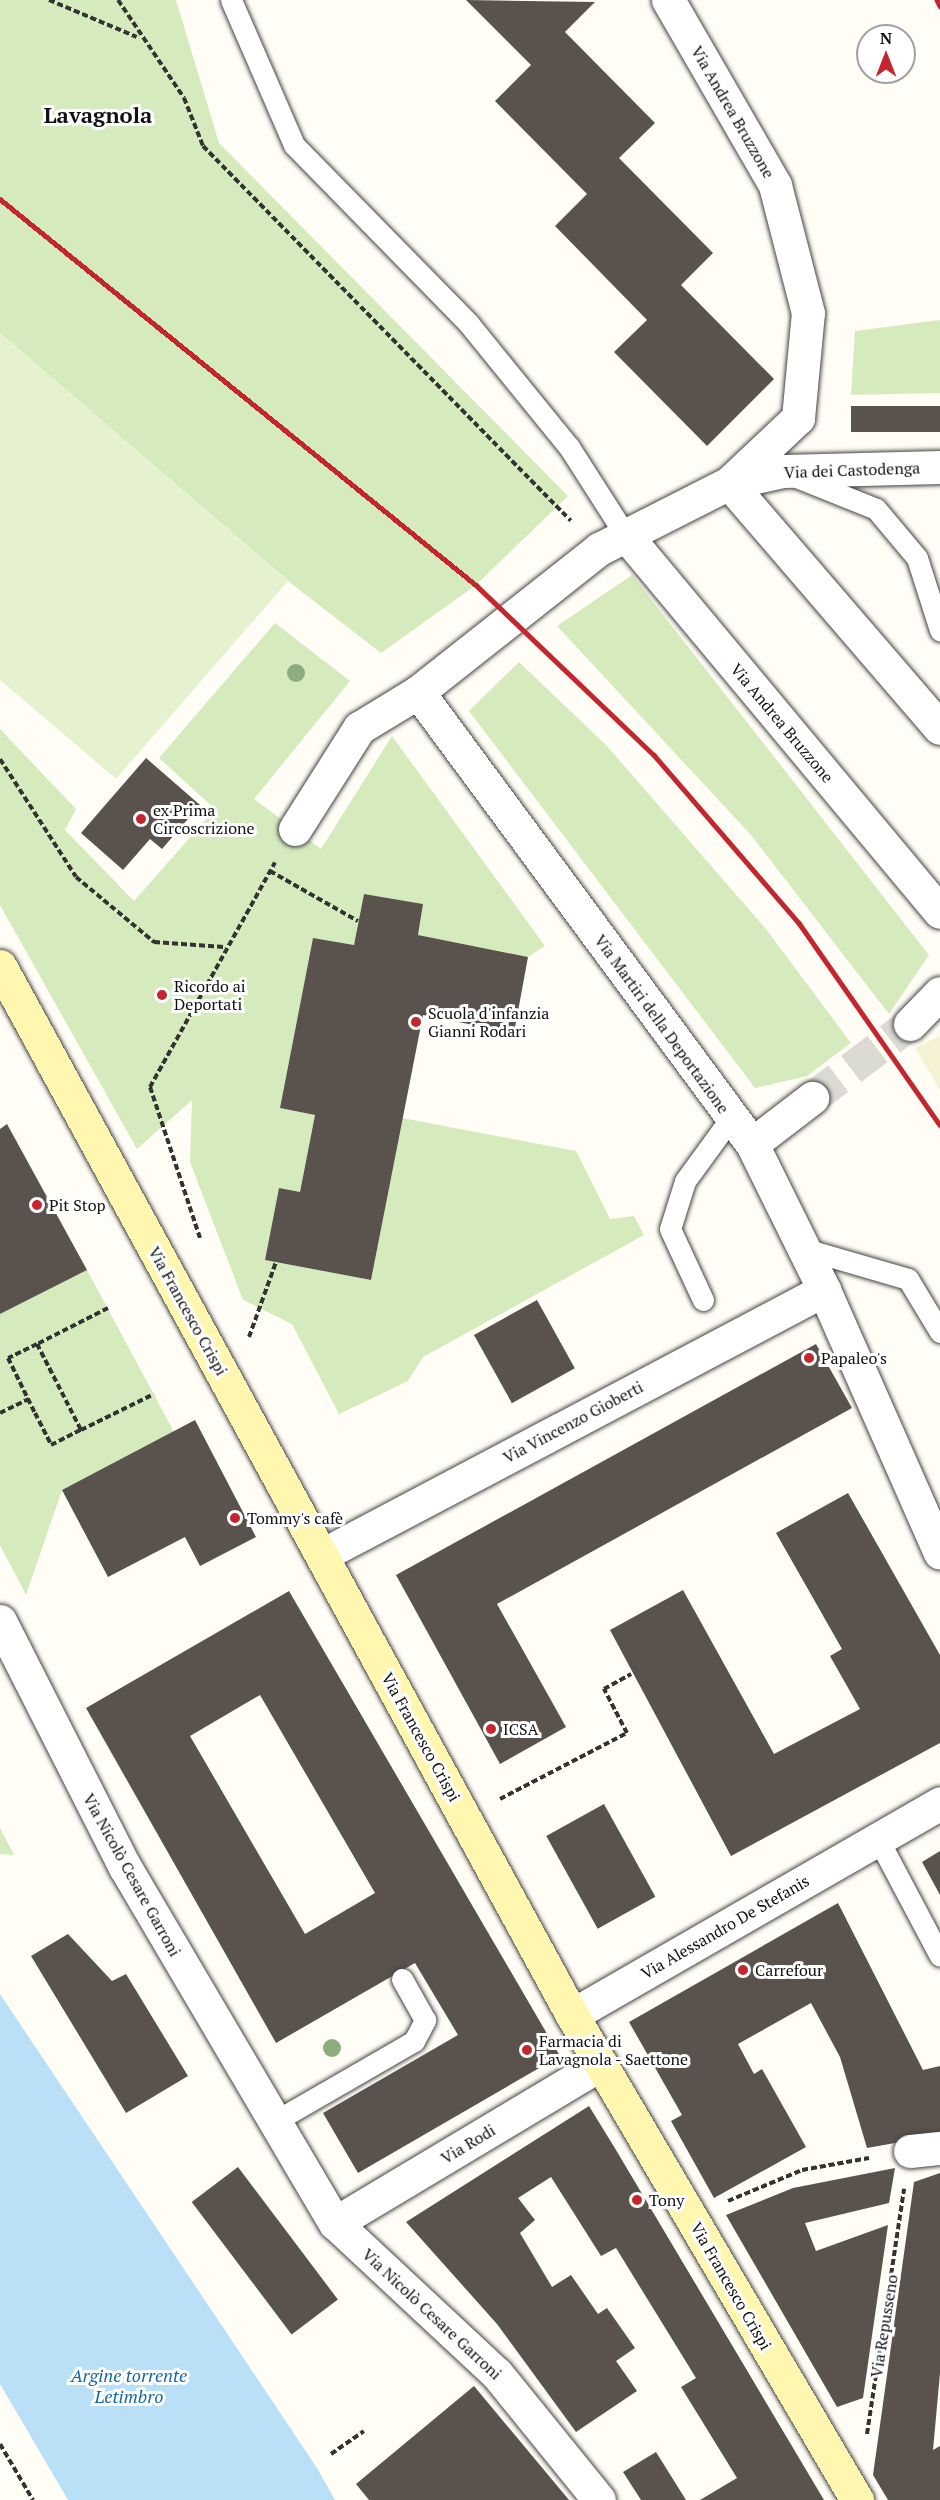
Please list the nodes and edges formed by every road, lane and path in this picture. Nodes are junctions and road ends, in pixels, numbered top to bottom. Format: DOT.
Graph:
graph roads {
  1 [pos="48,0"];
  2 [pos="118,0"];
  3 [pos="231,0"];
  4 [pos="668,0"];
  5 [pos="138,37"];
  6 [pos="940,467"];
  7 [pos="783,471"];
  8 [pos="729,483"];
  9 [pos="611,541"];
  10 [pos="940,630"];
  11 [pos="418,692"];
  12 [pos="940,728"];
  13 [pos="0,759"];
  14 [pos="295,830"];
  15 [pos="270,871"];
  16 [pos="940,912"];
  17 [pos="358,921"];
  18 [pos="224,947"];
  19 [pos="0,966"];
  20 [pos="940,993"];
  21 [pos="910,1024"];
  22 [pos="812,1098"];
  23 [pos="731,1118"];
  24 [pos="752,1144"];
  25 [pos="200,1238"];
  26 [pos="805,1249"];
  27 [pos="276,1262"];
  28 [pos="824,1290"];
  29 [pos="703,1300"];
  30 [pos="108,1308"];
  31 [pos="259,1308"];
  32 [pos="940,1332"];
  33 [pos="37,1344"];
  34 [pos="154,1394"];
  35 [pos="28,1399"];
  36 [pos="0,1413"];
  37 [pos="81,1430"];
  38 [pos="940,1553"];
  39 [pos="322,1555"];
  40 [pos="0,1622"];
  41 [pos="631,1674"];
  42 [pos="940,1803"];
  43 [pos="465,1818"];
  44 [pos="878,1839"];
  45 [pos="940,1956"];
  46 [pos="402,1979"];
  47 [pos="572,2015"];
  48 [pos="601,2064"];
  49 [pos="272,2123"];
  50 [pos="925,2150"];
  51 [pos="693,2220"];
  52 [pos="335,2223"];
  53 [pos="364,2431"];
  54 [pos="866,2442"];
  55 [pos="0,2444"];
  56 [pos="331,2454"];
  57 [pos="33,2500"];
  58 [pos="599,2500"];
  59 [pos="857,2500"];
  1 -- 5 [label="path"];
  2 -- 5 [label="path"];
  3 -- 9 [label="lane"];
  4 -- 8 [label="street, Via Andrea Bruzzone"];
  5 -- 9 [label="path"];
  6 -- 7 [label="street, Via dei Castodenga"];
  7 -- 8 [label="street, Via dei Castodenga"];
  7 -- 10 [label="lane"];
  8 -- 9 [label="street, Via Andrea Bruzzone"];
  8 -- 12 [label="street"];
  9 -- 11 [label="street, Via Andrea Bruzzone"];
  9 -- 16 [label="street, Via Andrea Bruzzone"];
  11 -- 14 [label="street"];
  11 -- 23 [label="street, Via Martiri della Deportazione"];
  13 -- 18 [label="path"];
  14 -- 15 [label="path"];
  15 -- 17 [label="path"];
  15 -- 18 [label="path"];
  18 -- 25 [label="path"];
  19 -- 39 [label="street, Via Francesco Crispi"];
  20 -- 21 [label="street"];
  22 -- 24 [label="street"];
  23 -- 24 [label="street, Via Martiri della Deportazione"];
  23 -- 29 [label="lane"];
  24 -- 26 [label="street, Via Martiri della Deportazione"];
  26 -- 28 [label="street, Via Martiri della Deportazione"];
  26 -- 32 [label="lane"];
  27 -- 31 [label="path"];
  28 -- 38 [label="street, Via Martiri della Deportazione"];
  28 -- 39 [label="street, Via Vincenzo Gioberti"];
  30 -- 33 [label="path"];
  33 -- 35 [label="path"];
  33 -- 37 [label="path"];
  34 -- 37 [label="path"];
  35 -- 36 [label="path"];
  35 -- 37 [label="path"];
  39 -- 43 [label="street, Via Francesco Crispi"];
  40 -- 49 [label="street, Via Nicolò Cesare Garroni"];
  41 -- 43 [label="path"];
  42 -- 44 [label="street, Via Alessandro De Stefanis"];
  43 -- 47 [label="street, Via Francesco Crispi"];
  44 -- 45 [label="lane"];
  44 -- 47 [label="street, Via Alessandro De Stefanis"];
  46 -- 49 [label="lane"];
  47 -- 48 [label="street, Via Francesco Crispi"];
  48 -- 51 [label="street, Via Francesco Crispi"];
  48 -- 52 [label="street, Via Rodi"];
  49 -- 52 [label="street, Via Nicolò Cesare Garroni"];
  50 -- 51 [label="path, Via Repusseno"];
  50 -- 54 [label="path, Via Repusseno"];
  51 -- 59 [label="street, Via Francesco Crispi"];
  52 -- 58 [label="street, Via Nicolò Cesare Garroni"];
  53 -- 56 [label="path"];
  55 -- 57 [label="path"];
}
